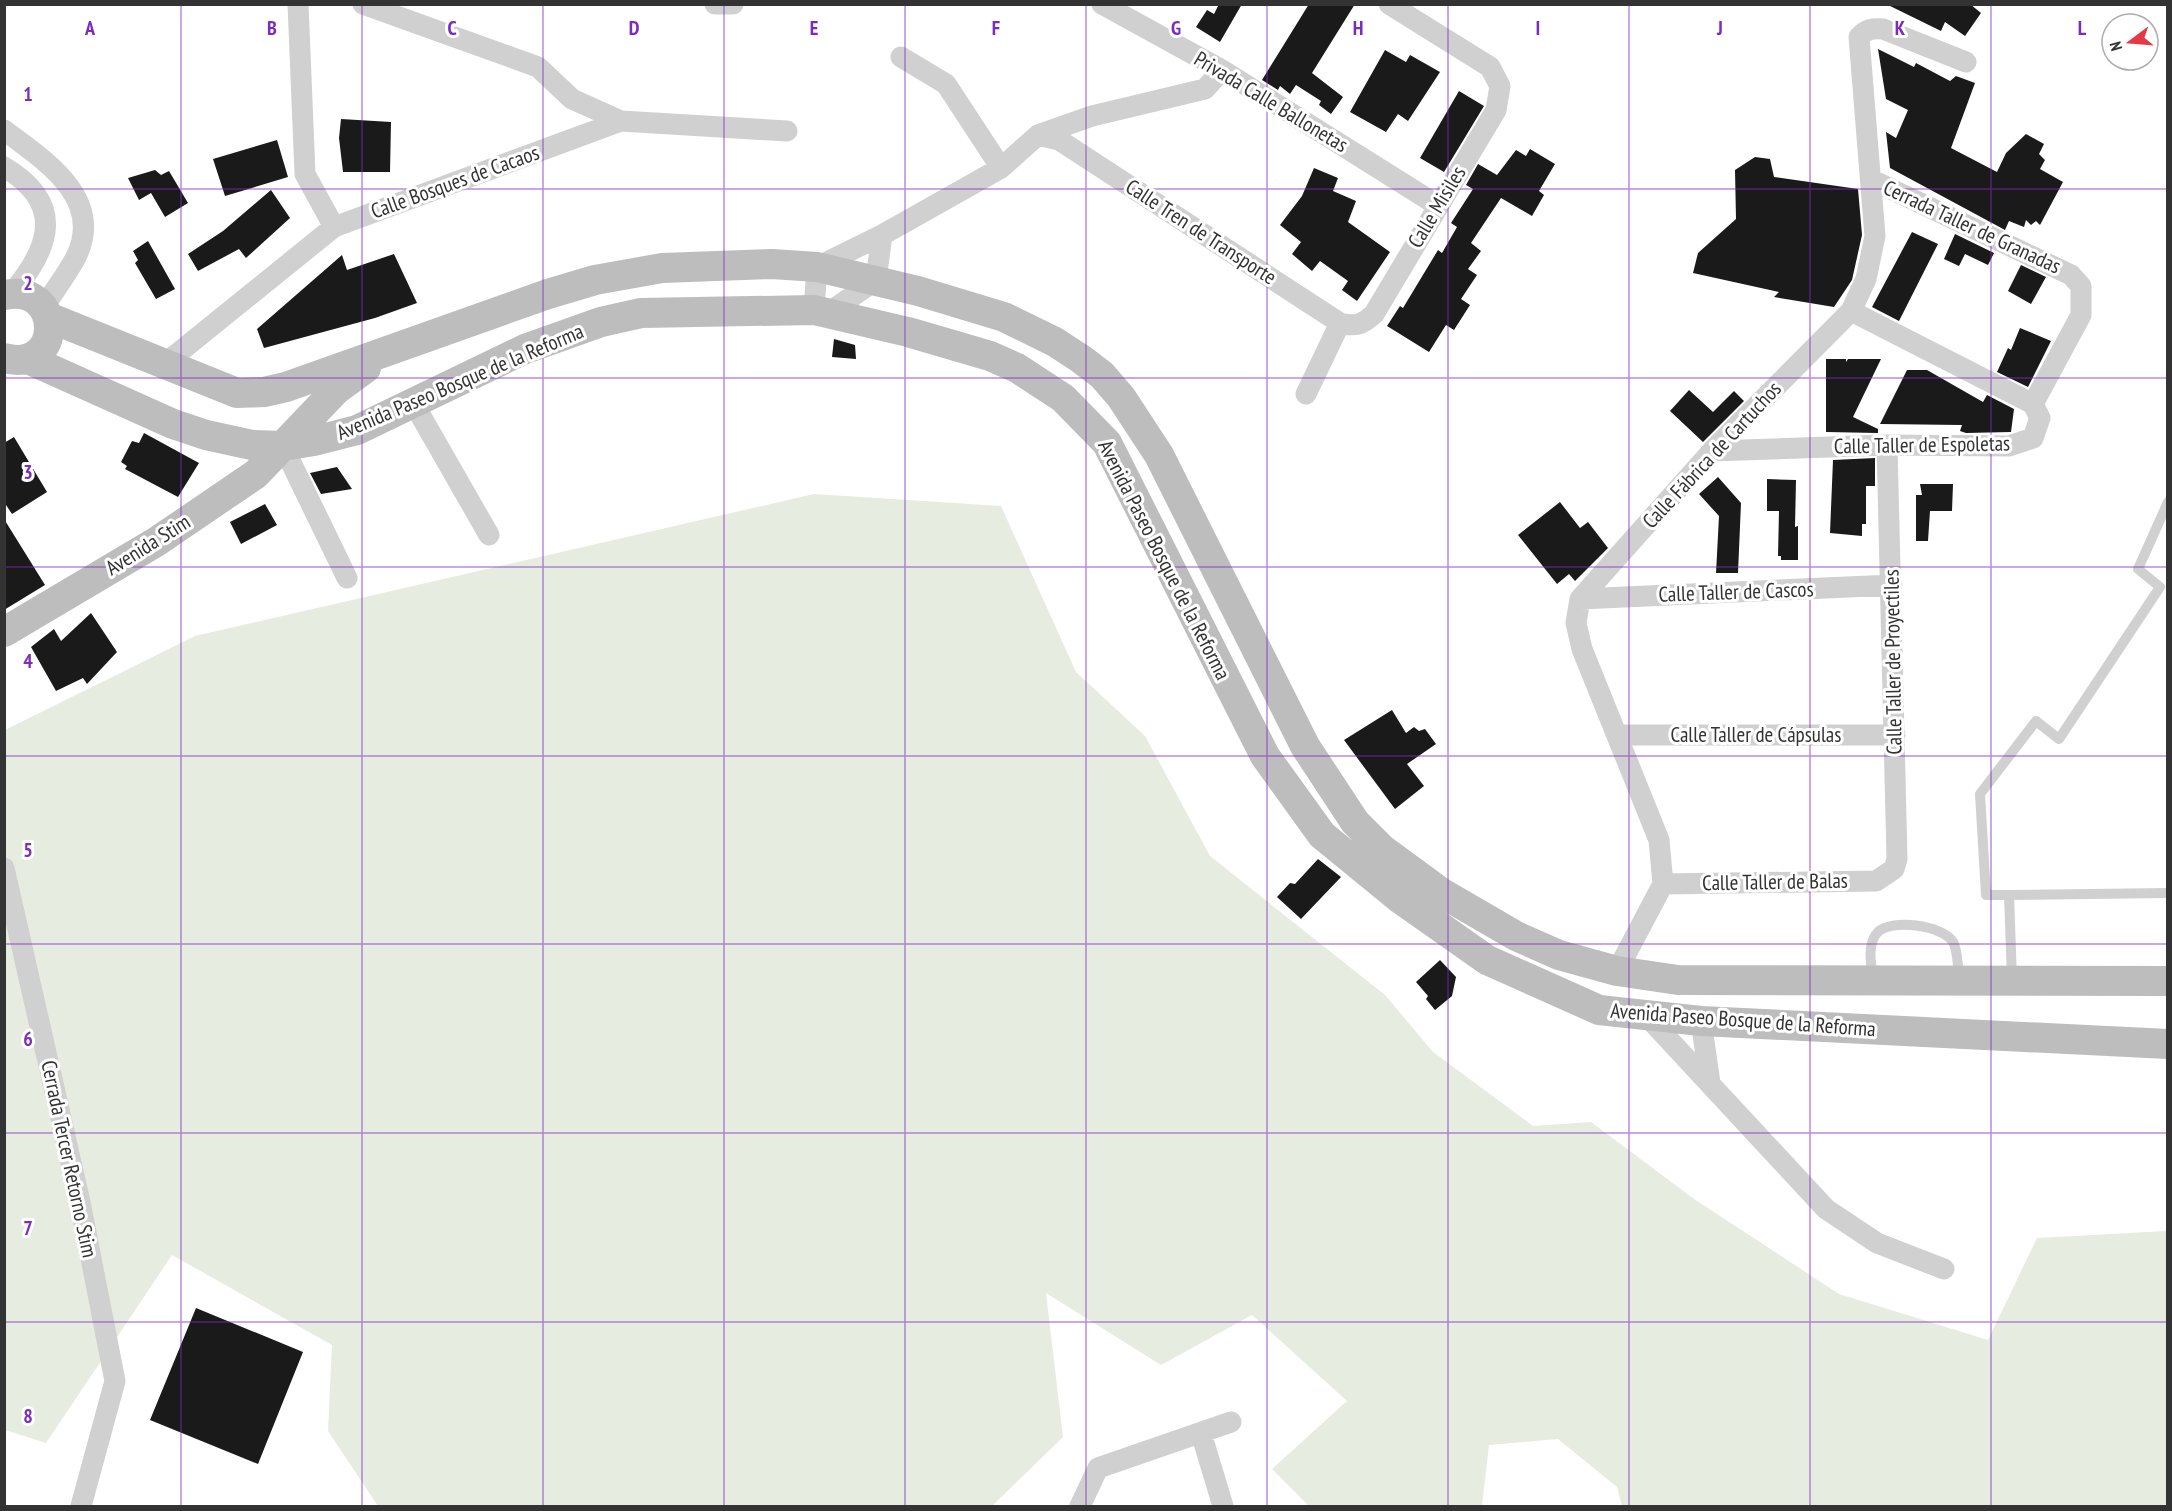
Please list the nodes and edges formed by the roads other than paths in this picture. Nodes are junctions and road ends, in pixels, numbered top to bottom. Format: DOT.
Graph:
graph roads {
  1 [pos="298,4"];
  2 [pos="363,4"];
  3 [pos="716,4"];
  4 [pos="733,4"];
  5 [pos="1102,4"];
  6 [pos="1389,4"];
  7 [pos="901,57"];
  8 [pos="1966,62"];
  9 [pos="1222,70"];
  10 [pos="621,121"];
  11 [pos="787,131"];
  12 [pos="10,134"];
  13 [pos="1038,135"];
  14 [pos="4,158"];
  15 [pos="4,167"];
  16 [pos="1001,168"];
  17 [pos="1872,180"];
  18 [pos="1437,205"];
  19 [pos="334,227"];
  20 [pos="882,236"];
  21 [pos="817,267"];
  22 [pos="880,281"];
  23 [pos="8,294"];
  24 [pos="1851,310"];
  25 [pos="821,311"];
  26 [pos="46,312"];
  27 [pos="1340,323"];
  28 [pos="878,324"];
  29 [pos="388,351"];
  30 [pos="13,361"];
  31 [pos="167,362"];
  32 [pos="1306,394"];
  33 [pos="414,404"];
  34 [pos="2033,404"];
  35 [pos="1887,445"];
  36 [pos="283,446"];
  37 [pos="1712,451"];
  38 [pos="2168,502"];
  39 [pos="489,535"];
  40 [pos="347,578"];
  41 [pos="1892,585"];
  42 [pos="1580,598"];
  43 [pos="4,632"];
  44 [pos="1274,683"];
  45 [pos="1234,696"];
  46 [pos="1292,723"];
  47 [pos="1618,735"];
  48 [pos="1895,735"];
  49 [pos="1257,742"];
  50 [pos="4,867"];
  51 [pos="1887,876"];
  52 [pos="1663,884"];
  53 [pos="2168,893"];
  54 [pos="2009,895"];
  55 [pos="1617,971"];
  56 [pos="1861,981"];
  57 [pos="2168,981"];
  58 [pos="1808,982"];
  59 [pos="1960,982"];
  60 [pos="2012,982"];
  61 [pos="1645,1014"];
  62 [pos="1701,1021"];
  63 [pos="1793,1026"];
  64 [pos="1841,1028"];
  65 [pos="2168,1044"];
  66 [pos="1710,1083"];
  67 [pos="1944,1269"];
  68 [pos="1231,1422"];
  69 [pos="1201,1433"];
  70 [pos="81,1506"];
  71 [pos="1080,1506"];
  72 [pos="1223,1506"];
  1 -- 19 [label="street"];
  2 -- 10 [label="street"];
  3 -- 4 [label="street"];
  5 -- 9 [label="street, Privada Calle Ballonetas"];
  6 -- 18 [label="street, Calle Misiles"];
  7 -- 16 [label="street"];
  8 -- 17 [label="street, Calle Fábrica de Cartuchos"];
  9 -- 13 [label="street"];
  9 -- 18 [label="street, Privada Calle Ballonetas"];
  10 -- 11 [label="street, Calle Bosques de Cacaos"];
  10 -- 19 [label="street, Calle Bosques de Cacaos"];
  12 -- 14 [label="street"];
  12 -- 26 [label="street"];
  13 -- 16 [label="street"];
  13 -- 27 [label="street, Calle Tren de Transporte"];
  15 -- 23 [label="street"];
  16 -- 20 [label="street"];
  17 -- 24 [label="street, Calle Fábrica de Cartuchos"];
  17 -- 34 [label="street, Cerrada Taller de Granadas"];
  18 -- 27 [label="street, Calle Misiles"];
  19 -- 31 [label="street, Calle Bosques de Cacaos"];
  20 -- 21 [label="street"];
  20 -- 22 [label="street"];
  21 -- 22 [label="main road, Avenida Paseo Bosque de la Reforma"];
  21 -- 25 [label="street"];
  21 -- 29 [label="main road, Avenida Paseo Bosque de la Reforma"];
  22 -- 25 [label="street"];
  22 -- 28 [label="main road"];
  22 -- 44 [label="main road, Avenida Paseo Bosque de la Reforma"];
  23 -- 26 [label="main road, Avenida Paseo Bosque de la Reforma"];
  24 -- 34 [label="street"];
  24 -- 37 [label="street, Calle Fábrica de Cartuchos"];
  25 -- 28 [label="main road, Avenida Paseo Bosque de la Reforma"];
  25 -- 33 [label="main road, Avenida Paseo Bosque de la Reforma"];
  26 -- 30 [label="main road"];
  26 -- 31 [label="main road, Avenida Paseo Bosque de la Reforma"];
  27 -- 32 [label="street"];
  28 -- 45 [label="main road, Avenida Paseo Bosque de la Reforma"];
  29 -- 31 [label="main road, Avenida Paseo Bosque de la Reforma"];
  29 -- 36 [label="main road, Avenida Stim"];
  30 -- 36 [label="main road, Avenida Paseo Bosque de la Reforma"];
  33 -- 36 [label="main road, Avenida Paseo Bosque de la Reforma"];
  33 -- 39 [label="street"];
  34 -- 35 [label="street, Calle Taller de Espoletas"];
  35 -- 37 [label="street, Calle Taller de Espoletas"];
  35 -- 41 [label="street, Calle Taller de Proyectiles"];
  36 -- 40 [label="street"];
  36 -- 43 [label="main road, Avenida Stim"];
  37 -- 42 [label="street, Calle Fábrica de Cartuchos"];
  38 -- 54 [label="lane"];
  41 -- 42 [label="street, Calle Taller de Cascos"];
  41 -- 48 [label="street, Calle Taller de Proyectiles"];
  42 -- 47 [label="street"];
  44 -- 45 [label="main road"];
  44 -- 46 [label="main road, Avenida Paseo Bosque de la Reforma"];
  45 -- 49 [label="main road, Avenida Paseo Bosque de la Reforma"];
  46 -- 49 [label="main road"];
  46 -- 55 [label="main road, Avenida Paseo Bosque de la Reforma"];
  47 -- 48 [label="street, Calle Taller de Cápsulas"];
  47 -- 52 [label="street"];
  48 -- 51 [label="street, Calle Taller de Proyectiles"];
  49 -- 61 [label="main road, Avenida Paseo Bosque de la Reforma"];
  50 -- 70 [label="street, Cerrada Tercer Retorno Stim"];
  51 -- 52 [label="street, Calle Taller de Balas"];
  52 -- 55 [label="street"];
  53 -- 54 [label="lane"];
  54 -- 60 [label="lane"];
  55 -- 58 [label="main road, Avenida Paseo Bosque de la Reforma"];
  56 -- 58 [label="main road, Avenida Paseo Bosque de la Reforma"];
  56 -- 59 [label="main road, Avenida Paseo Bosque de la Reforma"];
  56 -- 59 [label="lane"];
  56 -- 64 [label="main road"];
  57 -- 60 [label="main road, Avenida Paseo Bosque de la Reforma"];
  58 -- 63 [label="main road"];
  59 -- 60 [label="main road, Avenida Paseo Bosque de la Reforma"];
  61 -- 62 [label="main road, Avenida Paseo Bosque de la Reforma"];
  61 -- 66 [label="street"];
  62 -- 63 [label="main road, Avenida Paseo Bosque de la Reforma"];
  62 -- 66 [label="street"];
  63 -- 64 [label="main road, Avenida Paseo Bosque de la Reforma"];
  64 -- 65 [label="main road, Avenida Paseo Bosque de la Reforma"];
  66 -- 67 [label="street"];
  68 -- 69 [label="street"];
  69 -- 71 [label="street"];
  69 -- 72 [label="street"];
}
